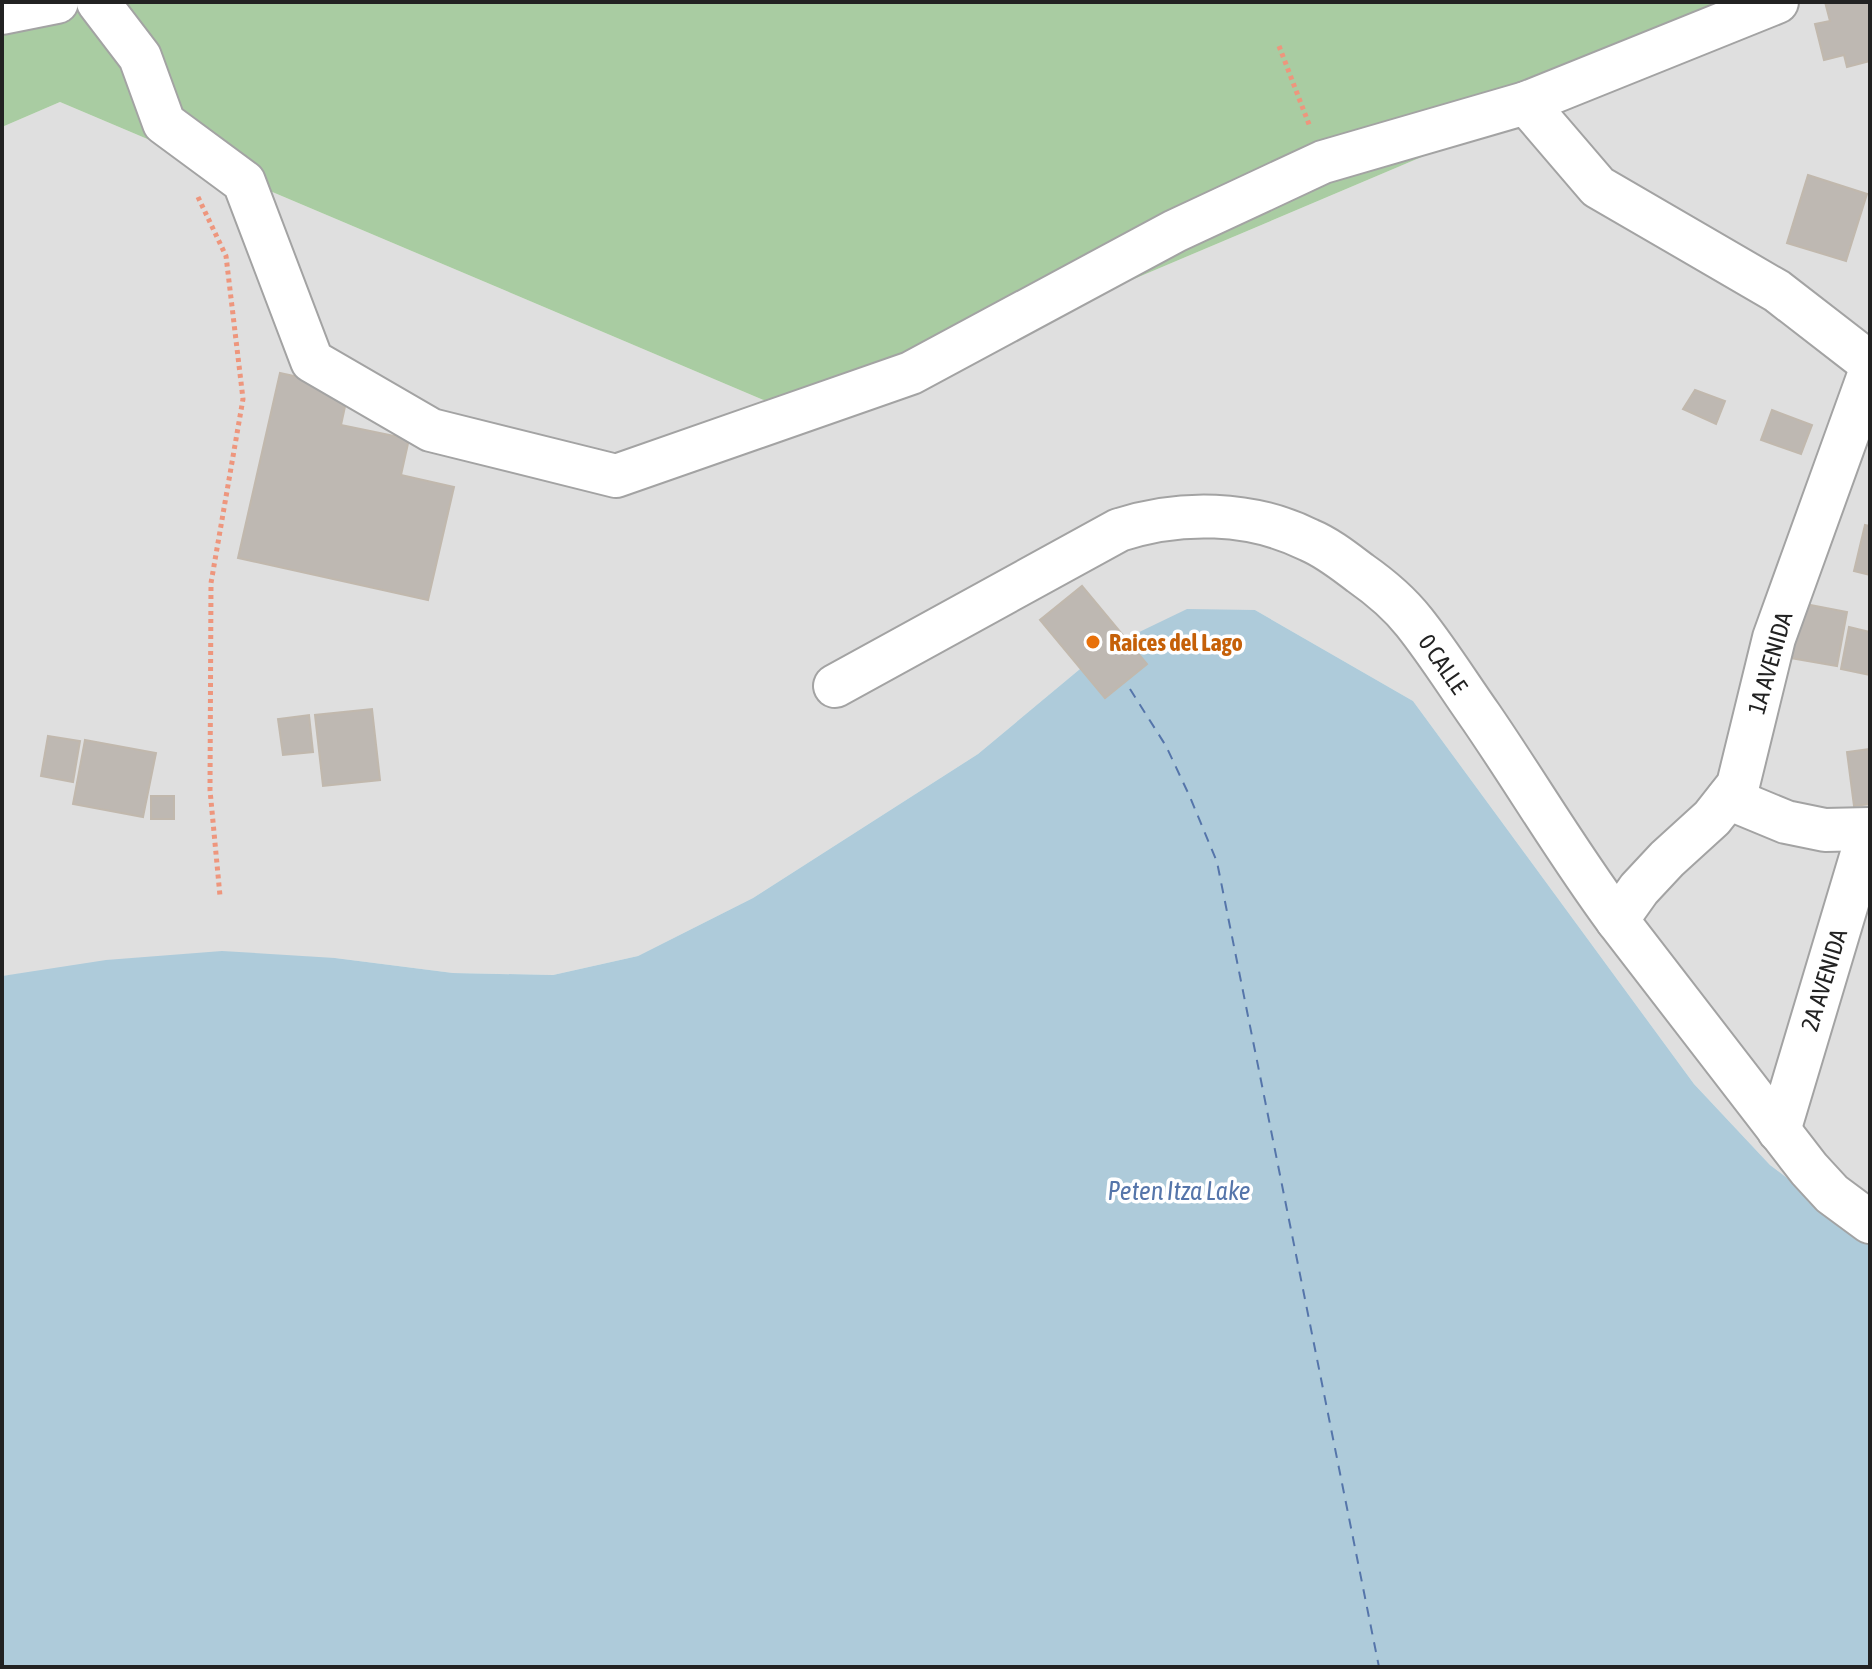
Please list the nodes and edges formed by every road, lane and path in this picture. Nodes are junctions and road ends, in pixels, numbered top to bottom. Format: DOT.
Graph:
graph roads {
  1 [pos="57,2"];
  2 [pos="98,2"];
  3 [pos="1777,2"];
  4 [pos="2,13"];
  5 [pos="1279,46"];
  6 [pos="1526,103"];
  7 [pos="1323,162"];
  8 [pos="195,190"];
  9 [pos="1870,363"];
  10 [pos="1870,372"];
  11 [pos="835,686"];
  12 [pos="1728,798"];
  13 [pos="1870,830"];
  14 [pos="220,896"];
  15 [pos="1617,920"];
  16 [pos="1855,931"];
  17 [pos="1779,1131"];
  18 [pos="1870,1222"];
  1 -- 4 [label="street"];
  2 -- 7 [label="street"];
  3 -- 6 [label="street"];
  5 -- 7 [label="path"];
  6 -- 7 [label="street"];
  6 -- 9 [label="street"];
  8 -- 14 [label="path"];
  10 -- 12 [label="street, 1A AVENIDA"];
  11 -- 15 [label="street, 0 CALLE"];
  12 -- 13 [label="street"];
  12 -- 15 [label="street, 1A AVENIDA"];
  13 -- 16 [label="street, 2A AVENIDA"];
  15 -- 17 [label="street, 0 CALLE"];
  16 -- 17 [label="street, 2A AVENIDA"];
  17 -- 18 [label="street, 0 CALLE"];
}
